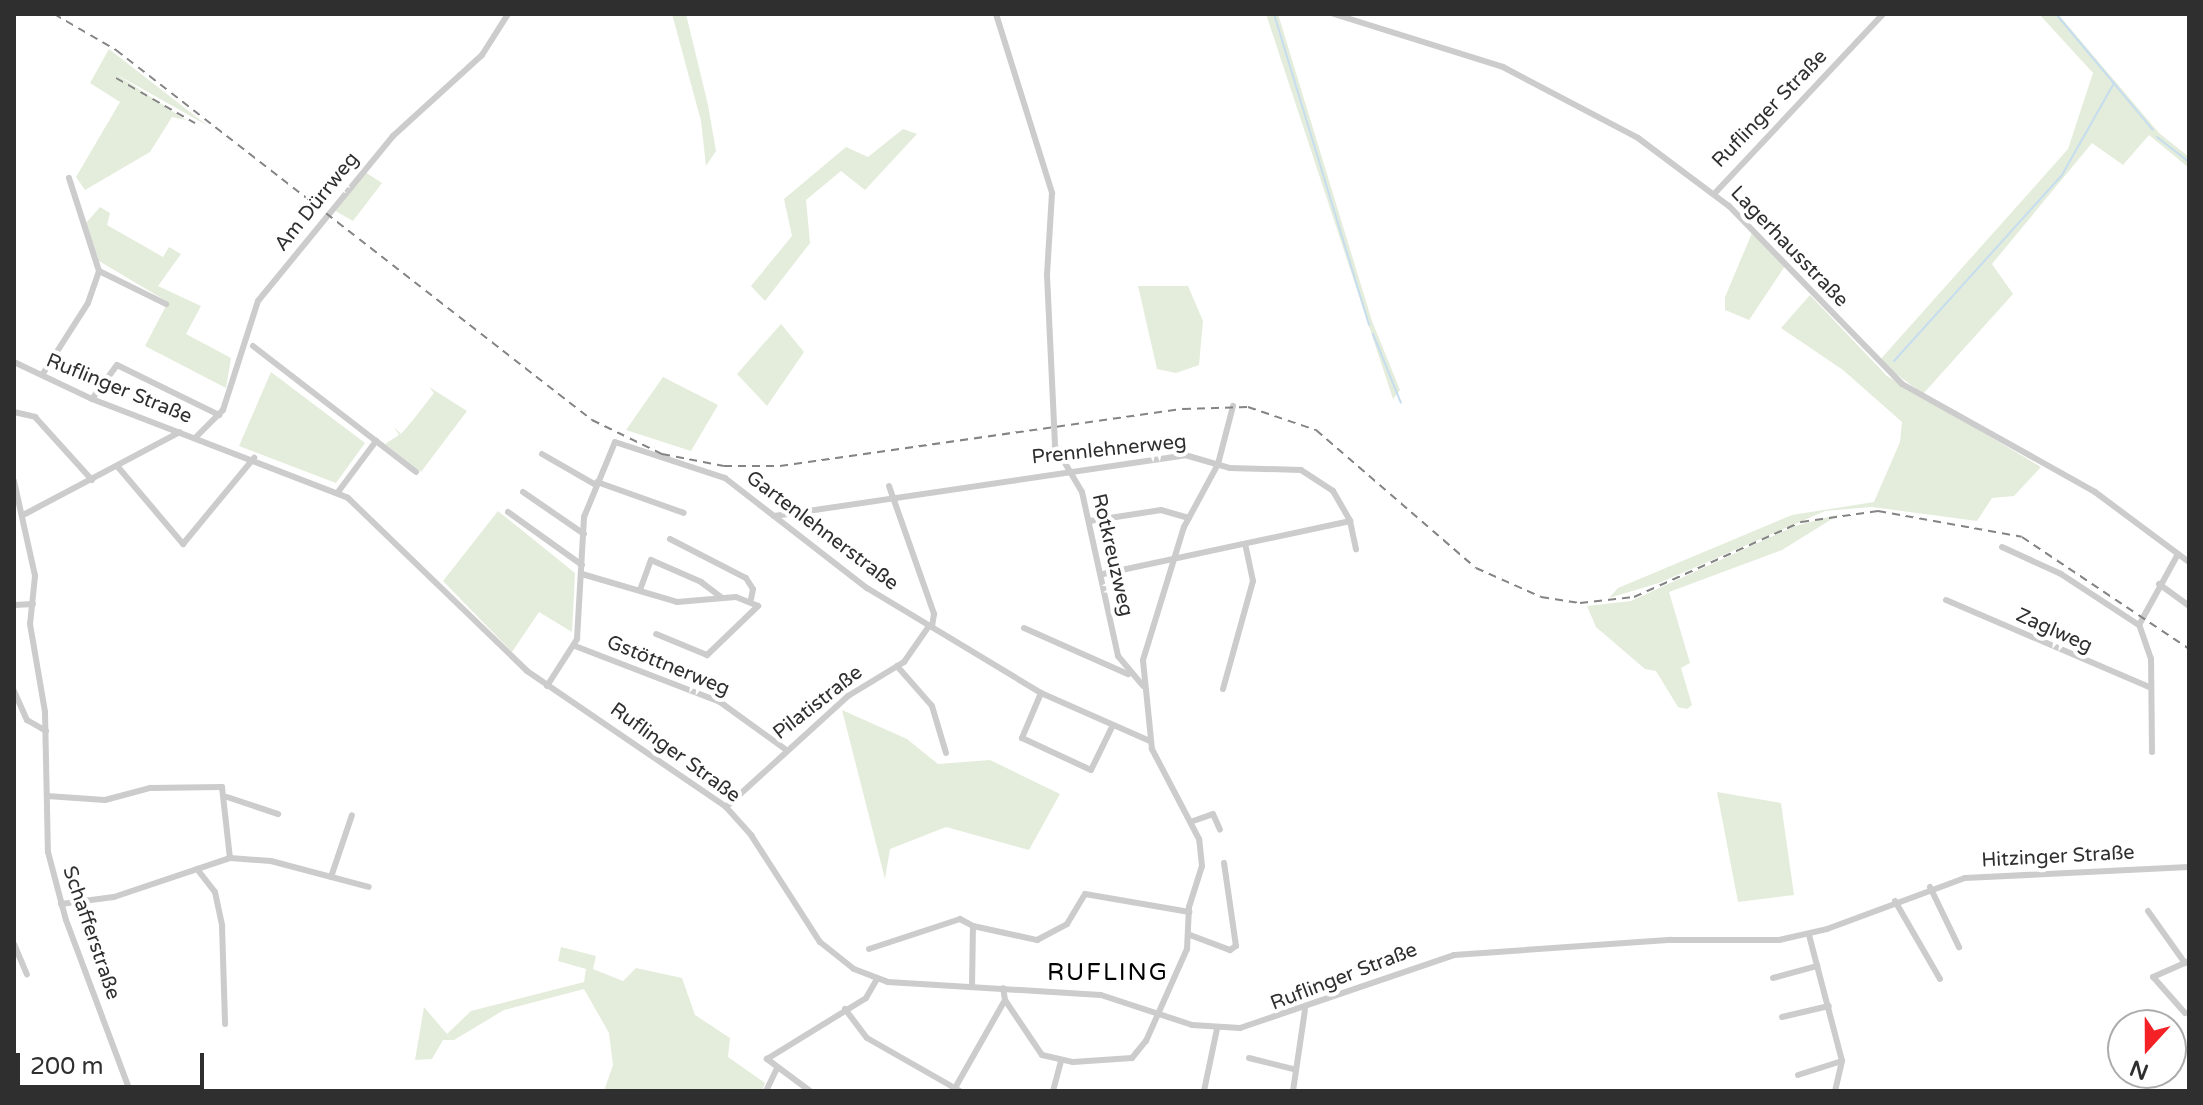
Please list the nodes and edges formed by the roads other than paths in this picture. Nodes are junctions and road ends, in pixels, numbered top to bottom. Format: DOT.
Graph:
graph roads {
  1 [pos="508,14"];
  2 [pos="996,14"];
  3 [pos="1334,14"];
  4 [pos="1883,14"];
  5 [pos="69,178"];
  6 [pos="1715,193"];
  7 [pos="99,271"];
  8 [pos="166,304"];
  9 [pos="253,346"];
  10 [pos="14,362"];
  11 [pos="42,375"];
  12 [pos="92,399"];
  13 [pos="1233,406"];
  14 [pos="14,412"];
  15 [pos="219,415"];
  16 [pos="180,432"];
  17 [pos="196,437"];
  18 [pos="376,441"];
  19 [pos="542,454"];
  20 [pos="254,458"];
  21 [pos="1218,464"];
  22 [pos="118,467"];
  23 [pos="1069,469"];
  24 [pos="416,472"];
  25 [pos="92,480"];
  26 [pos="14,481"];
  27 [pos="596,483"];
  28 [pos="889,486"];
  29 [pos="338,492"];
  30 [pos="523,492"];
  31 [pos="893,496"];
  32 [pos="508,512"];
  33 [pos="684,513"];
  34 [pos="25,514"];
  35 [pos="774,516"];
  36 [pos="1189,518"];
  37 [pos="1090,521"];
  38 [pos="1350,521"];
  39 [pos="584,534"];
  40 [pos="670,539"];
  41 [pos="2002,547"];
  42 [pos="1246,548"];
  43 [pos="1356,549"];
  44 [pos="2178,554"];
  45 [pos="2189,562"];
  46 [pos="1175,563"];
  47 [pos="582,565"];
  48 [pos="582,574"];
  49 [pos="1103,574"];
  50 [pos="2159,584"];
  51 [pos="640,590"];
  52 [pos="722,598"];
  53 [pos="751,599"];
  54 [pos="1946,600"];
  55 [pos="33,604"];
  56 [pos="14,605"];
  57 [pos="2189,606"];
  58 [pos="2139,625"];
  59 [pos="931,626"];
  60 [pos="1024,628"];
  61 [pos="656,634"];
  62 [pos="575,646"];
  63 [pos="897,666"];
  64 [pos="1128,674"];
  65 [pos="547,686"];
  66 [pos="1143,686"];
  67 [pos="2151,688"];
  68 [pos="1223,689"];
  69 [pos="14,691"];
  70 [pos="1041,693"];
  71 [pos="1112,727"];
  72 [pos="46,731"];
  73 [pos="1150,741"];
  74 [pos="785,749"];
  75 [pos="2152,752"];
  76 [pos="946,753"];
  77 [pos="47,796"];
  78 [pos="227,797"];
  79 [pos="726,807"];
  80 [pos="278,814"];
  81 [pos="352,815"];
  82 [pos="1193,821"];
  83 [pos="1220,830"];
  84 [pos="230,858"];
  85 [pos="1224,863"];
  86 [pos="2189,867"];
  87 [pos="197,869"];
  88 [pos="331,877"];
  89 [pos="369,887"];
  90 [pos="1930,887"];
  91 [pos="1895,901"];
  92 [pos="61,904"];
  93 [pos="2148,911"];
  94 [pos="1189,912"];
  95 [pos="973,926"];
  96 [pos="1190,935"];
  97 [pos="1809,935"];
  98 [pos="14,944"];
  99 [pos="1959,947"];
  100 [pos="869,949"];
  101 [pos="2187,962"];
  102 [pos="1817,966"];
  103 [pos="27,974"];
  104 [pos="1773,978"];
  105 [pos="877,979"];
  106 [pos="1940,979"];
  107 [pos="972,987"];
  108 [pos="1003,988"];
  109 [pos="1005,1000"];
  110 [pos="1829,1006"];
  111 [pos="845,1009"];
  112 [pos="2181,1009"];
  113 [pos="1305,1010"];
  114 [pos="1156,1013"];
  115 [pos="1782,1017"];
  116 [pos="225,1024"];
  117 [pos="1217,1029"];
  118 [pos="1249,1058"];
  119 [pos="1061,1061"];
  120 [pos="1842,1061"];
  121 [pos="777,1068"];
  122 [pos="1293,1069"];
  123 [pos="1798,1075"];
  124 [pos="957,1089"];
  125 [pos="33,1091"];
  126 [pos="46,1091"];
  127 [pos="130,1091"];
  128 [pos="766,1091"];
  129 [pos="810,1091"];
  130 [pos="1053,1091"];
  131 [pos="1204,1091"];
  132 [pos="1293,1091"];
  133 [pos="1835,1091"];
  1 -- 15 [label="street, Am Dürrweg"];
  2 -- 23 [label="street, Rotkreuzweg"];
  3 -- 6 [label="street, Lagerhausstraße"];
  4 -- 6 [label="street, Ruflinger Straße"];
  5 -- 7 [label="street"];
  6 -- 44 [label="street, Lagerhausstraße"];
  7 -- 8 [label="street"];
  7 -- 11 [label="street"];
  9 -- 18 [label="street"];
  10 -- 11 [label="street, Ruflinger Straße"];
  11 -- 12 [label="street, Ruflinger Straße"];
  12 -- 15 [label="street"];
  12 -- 16 [label="street, Ruflinger Straße"];
  13 -- 21 [label="street"];
  14 -- 25 [label="street"];
  15 -- 17 [label="street, Am Dürrweg"];
  16 -- 17 [label="street, Ruflinger Straße"];
  16 -- 22 [label="street"];
  17 -- 20 [label="street, Ruflinger Straße"];
  18 -- 24 [label="street"];
  18 -- 29 [label="street"];
  19 -- 27 [label="street"];
  20 -- 22 [label="street"];
  20 -- 29 [label="street, Ruflinger Straße"];
  21 -- 23 [label="street, Prennlehnerweg"];
  21 -- 36 [label="street"];
  21 -- 38 [label="street, Prennlehnerweg"];
  22 -- 25 [label="street"];
  23 -- 31 [label="street, Prennlehnerweg"];
  23 -- 37 [label="street, Rotkreuzweg"];
  25 -- 34 [label="street"];
  26 -- 34 [label="street, Schafferstraße"];
  27 -- 33 [label="street"];
  27 -- 35 [label="street, Gartenlehnerstraße"];
  27 -- 39 [label="street"];
  28 -- 31 [label="street"];
  29 -- 65 [label="street, Ruflinger Straße"];
  30 -- 39 [label="street"];
  31 -- 35 [label="street, Prennlehnerweg"];
  31 -- 59 [label="street"];
  32 -- 47 [label="street"];
  34 -- 55 [label="street, Schafferstraße"];
  35 -- 59 [label="street, Gartenlehnerstraße"];
  36 -- 37 [label="street"];
  36 -- 46 [label="street"];
  37 -- 49 [label="street, Rotkreuzweg"];
  38 -- 42 [label="street"];
  38 -- 43 [label="street"];
  39 -- 47 [label="street"];
  40 -- 53 [label="street"];
  41 -- 58 [label="street"];
  42 -- 46 [label="street"];
  42 -- 68 [label="street"];
  44 -- 45 [label="street, Lagerhausstraße"];
  44 -- 50 [label="street"];
  46 -- 49 [label="street"];
  46 -- 66 [label="street"];
  47 -- 48 [label="street"];
  48 -- 51 [label="street"];
  48 -- 62 [label="street"];
  49 -- 64 [label="street, Rotkreuzweg"];
  50 -- 57 [label="street"];
  50 -- 58 [label="street"];
  51 -- 52 [label="street"];
  51 -- 52 [label="street"];
  52 -- 53 [label="street"];
  53 -- 61 [label="street"];
  54 -- 67 [label="street, Zaglweg"];
  55 -- 56 [label="street"];
  55 -- 72 [label="street, Schafferstraße"];
  58 -- 67 [label="street"];
  59 -- 63 [label="street, Pilatistraße"];
  59 -- 70 [label="street, Gartenlehnerstraße"];
  60 -- 64 [label="street"];
  62 -- 65 [label="street"];
  62 -- 74 [label="street, Gstöttnerweg"];
  63 -- 74 [label="street, Pilatistraße"];
  63 -- 76 [label="street"];
  64 -- 66 [label="street, Rotkreuzweg"];
  65 -- 79 [label="street, Ruflinger Straße"];
  66 -- 73 [label="street"];
  67 -- 75 [label="street"];
  69 -- 72 [label="street"];
  70 -- 71 [label="street, Gartenlehnerstraße"];
  70 -- 71 [label="street"];
  71 -- 73 [label="street, Gartenlehnerstraße"];
  72 -- 77 [label="street, Schafferstraße"];
  73 -- 82 [label="street"];
  74 -- 79 [label="street, Pilatistraße"];
  77 -- 78 [label="street"];
  77 -- 92 [label="street, Schafferstraße"];
  78 -- 80 [label="street"];
  78 -- 84 [label="street"];
  79 -- 105 [label="street, Ruflinger Straße"];
  81 -- 88 [label="street"];
  82 -- 83 [label="street"];
  82 -- 94 [label="street"];
  84 -- 87 [label="street"];
  84 -- 88 [label="street"];
  85 -- 96 [label="street"];
  86 -- 90 [label="street, Hitzinger Straße"];
  87 -- 92 [label="street"];
  87 -- 116 [label="street"];
  88 -- 89 [label="street"];
  90 -- 91 [label="street, Hitzinger Straße"];
  90 -- 99 [label="street"];
  91 -- 97 [label="street, Hitzinger Straße"];
  91 -- 106 [label="street"];
  92 -- 127 [label="street, Schafferstraße"];
  93 -- 101 [label="street"];
  94 -- 95 [label="street"];
  94 -- 96 [label="street"];
  95 -- 100 [label="street"];
  95 -- 107 [label="street"];
  96 -- 114 [label="street"];
  97 -- 102 [label="street"];
  97 -- 113 [label="street, Ruflinger Straße"];
  98 -- 103 [label="street"];
  101 -- 112 [label="street"];
  102 -- 104 [label="street"];
  102 -- 110 [label="street"];
  105 -- 107 [label="street, Ruflinger Straße"];
  105 -- 111 [label="street"];
  107 -- 108 [label="street, Ruflinger Straße"];
  108 -- 109 [label="street"];
  108 -- 114 [label="street, Ruflinger Straße"];
  109 -- 119 [label="street"];
  109 -- 124 [label="street"];
  110 -- 115 [label="street"];
  110 -- 120 [label="street"];
  111 -- 121 [label="street"];
  111 -- 124 [label="street"];
  113 -- 117 [label="street, Ruflinger Straße"];
  113 -- 122 [label="street"];
  114 -- 117 [label="street, Ruflinger Straße"];
  114 -- 119 [label="street"];
  117 -- 131 [label="street"];
  118 -- 122 [label="street"];
  119 -- 130 [label="street"];
  120 -- 123 [label="street"];
  120 -- 133 [label="street"];
  121 -- 128 [label="street"];
  121 -- 129 [label="street"];
  122 -- 132 [label="street"];
  125 -- 126 [label="street"];
}
